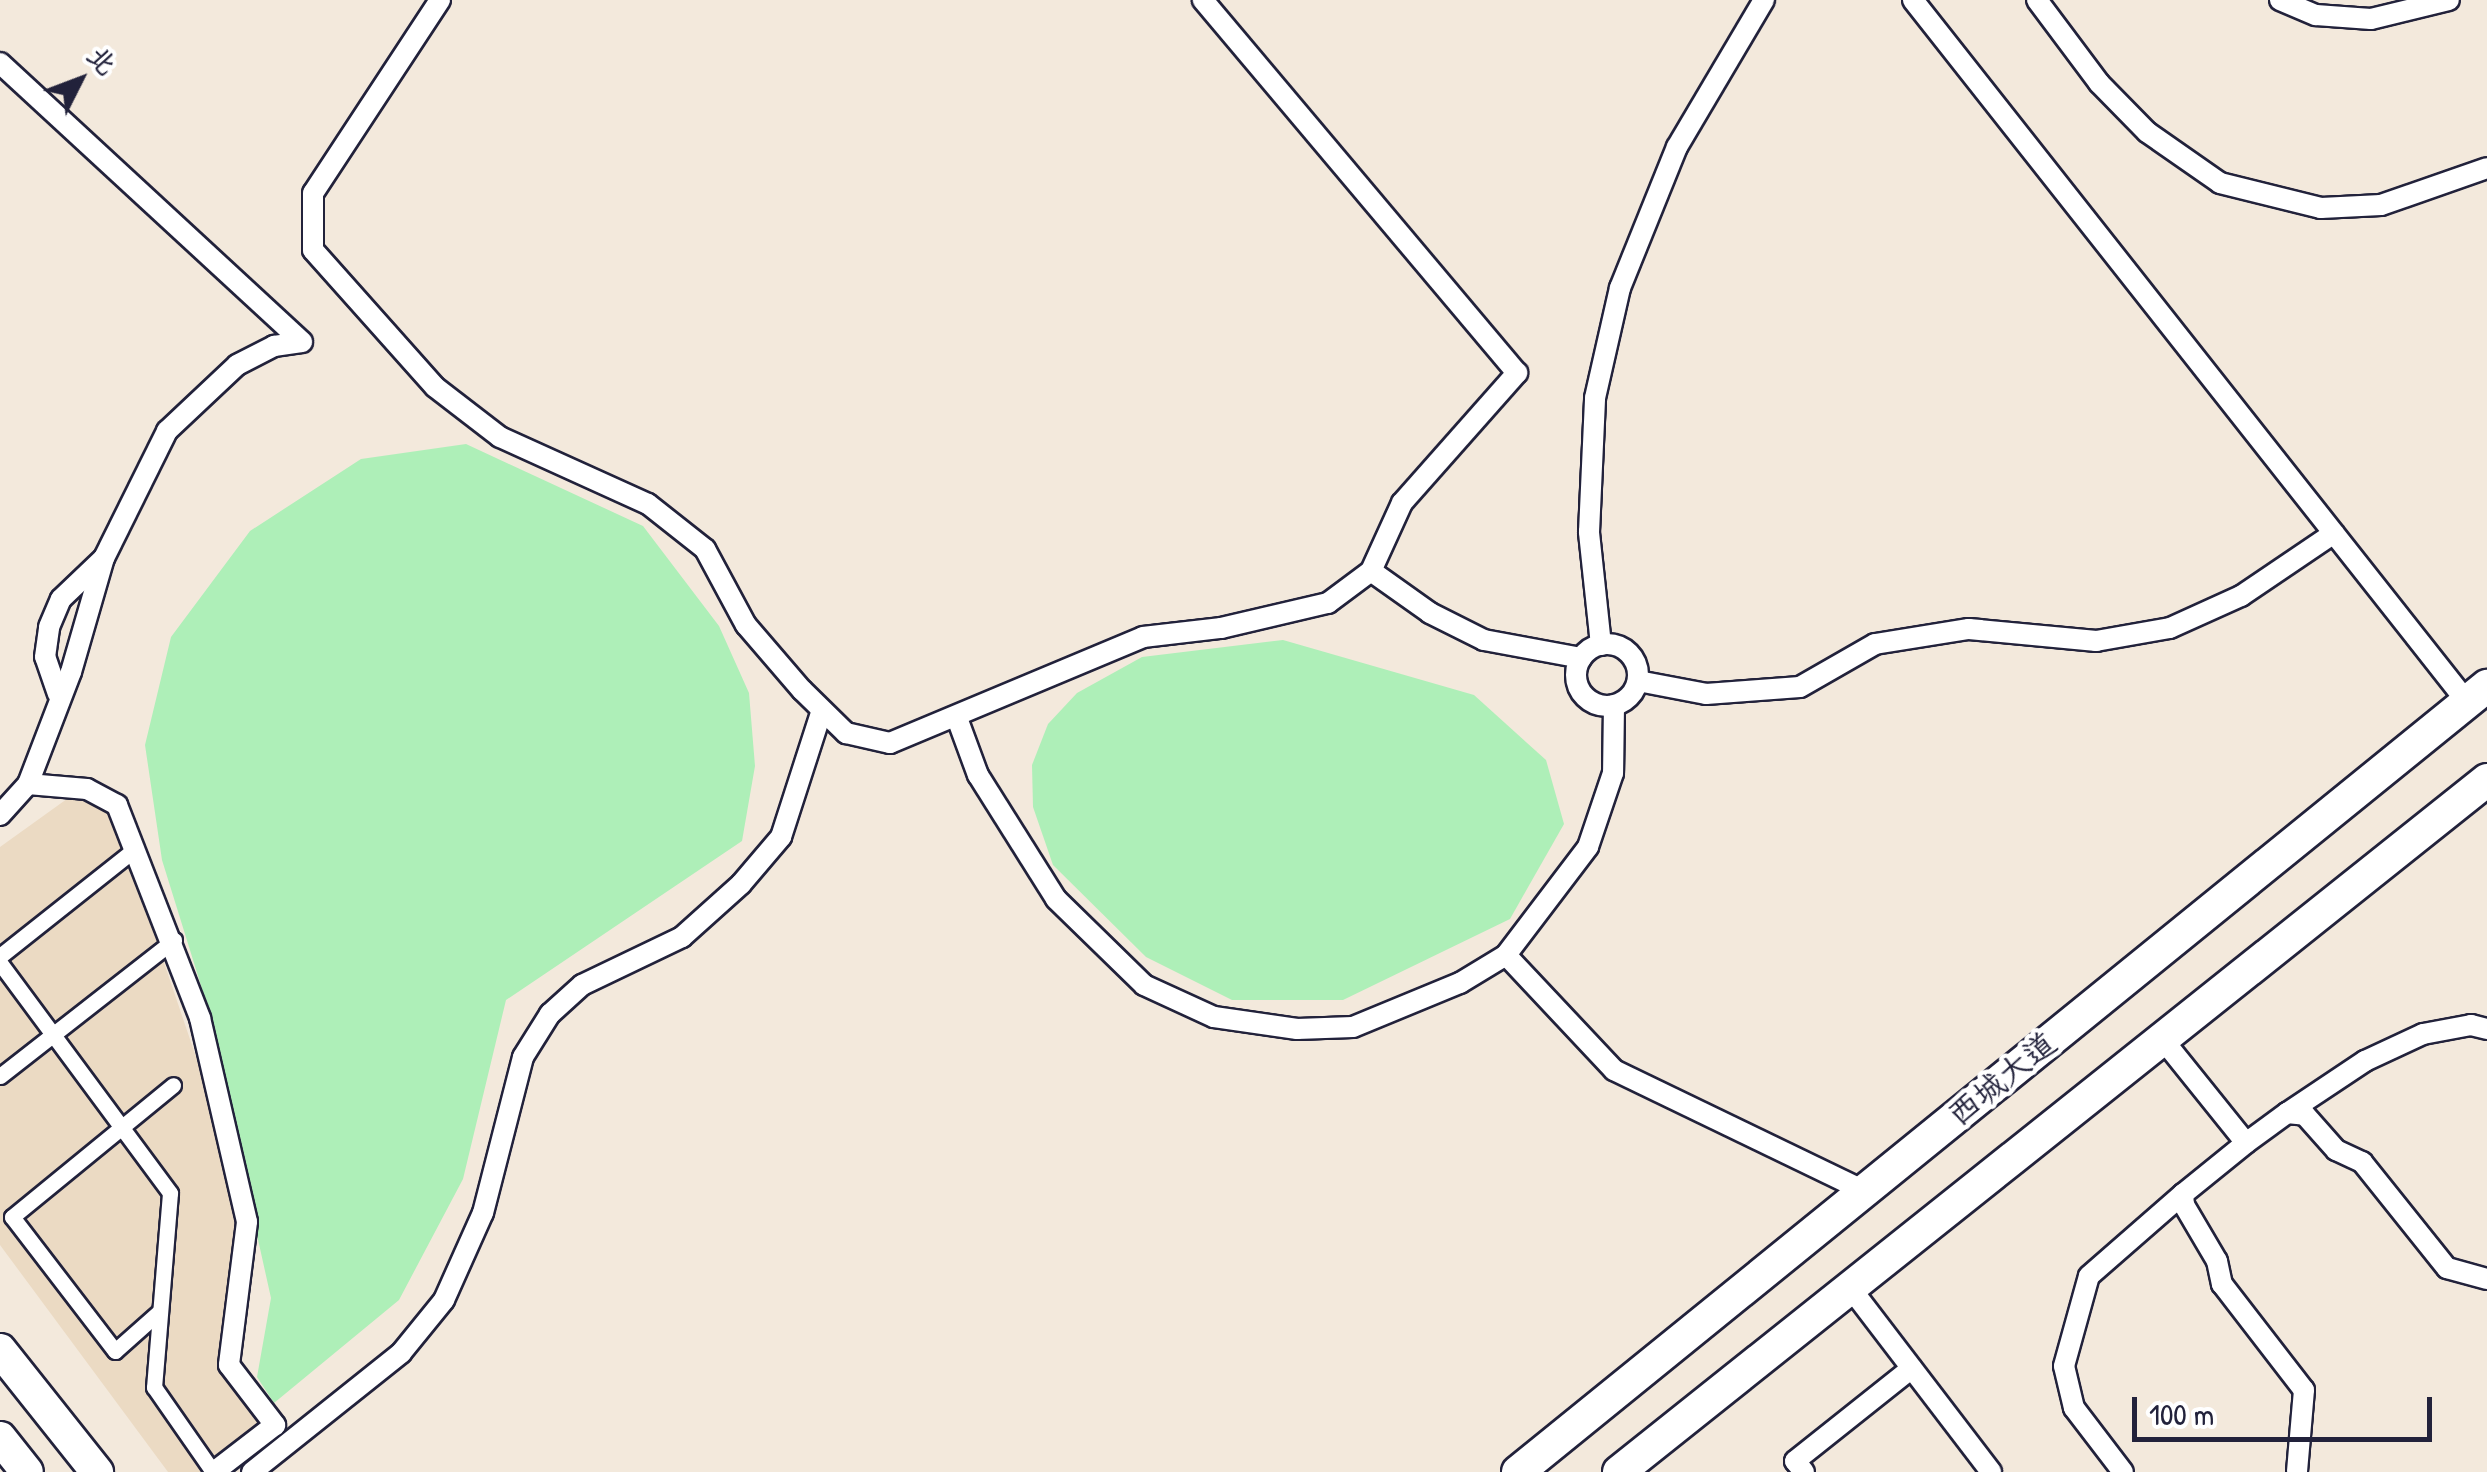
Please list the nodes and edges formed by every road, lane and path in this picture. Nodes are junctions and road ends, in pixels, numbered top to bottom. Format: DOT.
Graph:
graph roads {
  1 [pos="440,0"];
  2 [pos="1203,0"];
  3 [pos="1764,0"];
  4 [pos="1913,0"];
  5 [pos="2037,0"];
  6 [pos="2280,0"];
  7 [pos="2449,0"];
  8 [pos="0,63"];
  9 [pos="2487,168"];
  10 [pos="2334,532"];
  11 [pos="104,558"];
  12 [pos="1371,571"];
  13 [pos="1601,645"];
  14 [pos="1581,658"];
  15 [pos="1638,681"];
  16 [pos="58,694"];
  17 [pos="2477,694"];
  18 [pos="1614,705"];
  19 [pos="822,710"];
  20 [pos="957,718"];
  21 [pos="2487,780"];
  22 [pos="28,784"];
  23 [pos="0,815"];
  24 [pos="134,849"];
  25 [pos="174,940"];
  26 [pos="1506,955"];
  27 [pos="0,959"];
  28 [pos="2487,1029"];
  29 [pos="2160,1036"];
  30 [pos="0,1076"];
  31 [pos="173,1085"];
  32 [pos="2287,1113"];
  33 [pos="122,1128"];
  34 [pos="2246,1143"];
  35 [pos="1864,1191"];
  36 [pos="2183,1194"];
  37 [pos="2487,1279"];
  38 [pos="1849,1286"];
  39 [pos="160,1310"];
  40 [pos="0,1350"];
  41 [pos="1912,1368"];
  42 [pos="0,1438"];
  43 [pos="27,1472"];
  44 [pos="97,1472"];
  45 [pos="214,1472"];
  46 [pos="252,1472"];
  47 [pos="1518,1472"];
  48 [pos="1619,1472"];
  49 [pos="1804,1472"];
  50 [pos="1992,1472"];
  51 [pos="2123,1472"];
  52 [pos="2297,1472"];
  1 -- 19 [label="street"];
  2 -- 12 [label="street"];
  3 -- 13 [label="street"];
  4 -- 10 [label="street"];
  5 -- 9 [label="street"];
  6 -- 7 [label="street"];
  8 -- 11 [label="street"];
  10 -- 15 [label="street"];
  10 -- 17 [label="street"];
  11 -- 16 [label="street"];
  11 -- 16 [label="street"];
  12 -- 14 [label="street"];
  12 -- 20 [label="street"];
  13 -- 14 [label="street"];
  13 -- 15 [label="street"];
  14 -- 18 [label="street"];
  15 -- 18 [label="street"];
  16 -- 22 [label="street"];
  17 -- 35 [label="main road, 西城大道"];
  18 -- 26 [label="street"];
  19 -- 20 [label="street"];
  19 -- 46 [label="street"];
  20 -- 26 [label="street"];
  21 -- 29 [label="main road, 西城大道"];
  22 -- 23 [label="street"];
  22 -- 24 [label="street"];
  24 -- 25 [label="street"];
  24 -- 27 [label="street"];
  25 -- 30 [label="street"];
  25 -- 45 [label="street"];
  26 -- 35 [label="street"];
  27 -- 33 [label="street"];
  28 -- 32 [label="street"];
  29 -- 34 [label="street"];
  29 -- 38 [label="main road, 西城大道"];
  31 -- 33 [label="street"];
  32 -- 34 [label="street"];
  32 -- 37 [label="street"];
  33 -- 39 [label="street"];
  33 -- 39 [label="street"];
  34 -- 36 [label="street"];
  35 -- 47 [label="main road, 西城大道"];
  36 -- 51 [label="street"];
  36 -- 52 [label="street"];
  38 -- 41 [label="street"];
  38 -- 48 [label="main road, 西城大道"];
  39 -- 45 [label="street"];
  40 -- 44 [label="main road"];
  41 -- 49 [label="street"];
  41 -- 50 [label="street"];
  42 -- 43 [label="main road"];
}
